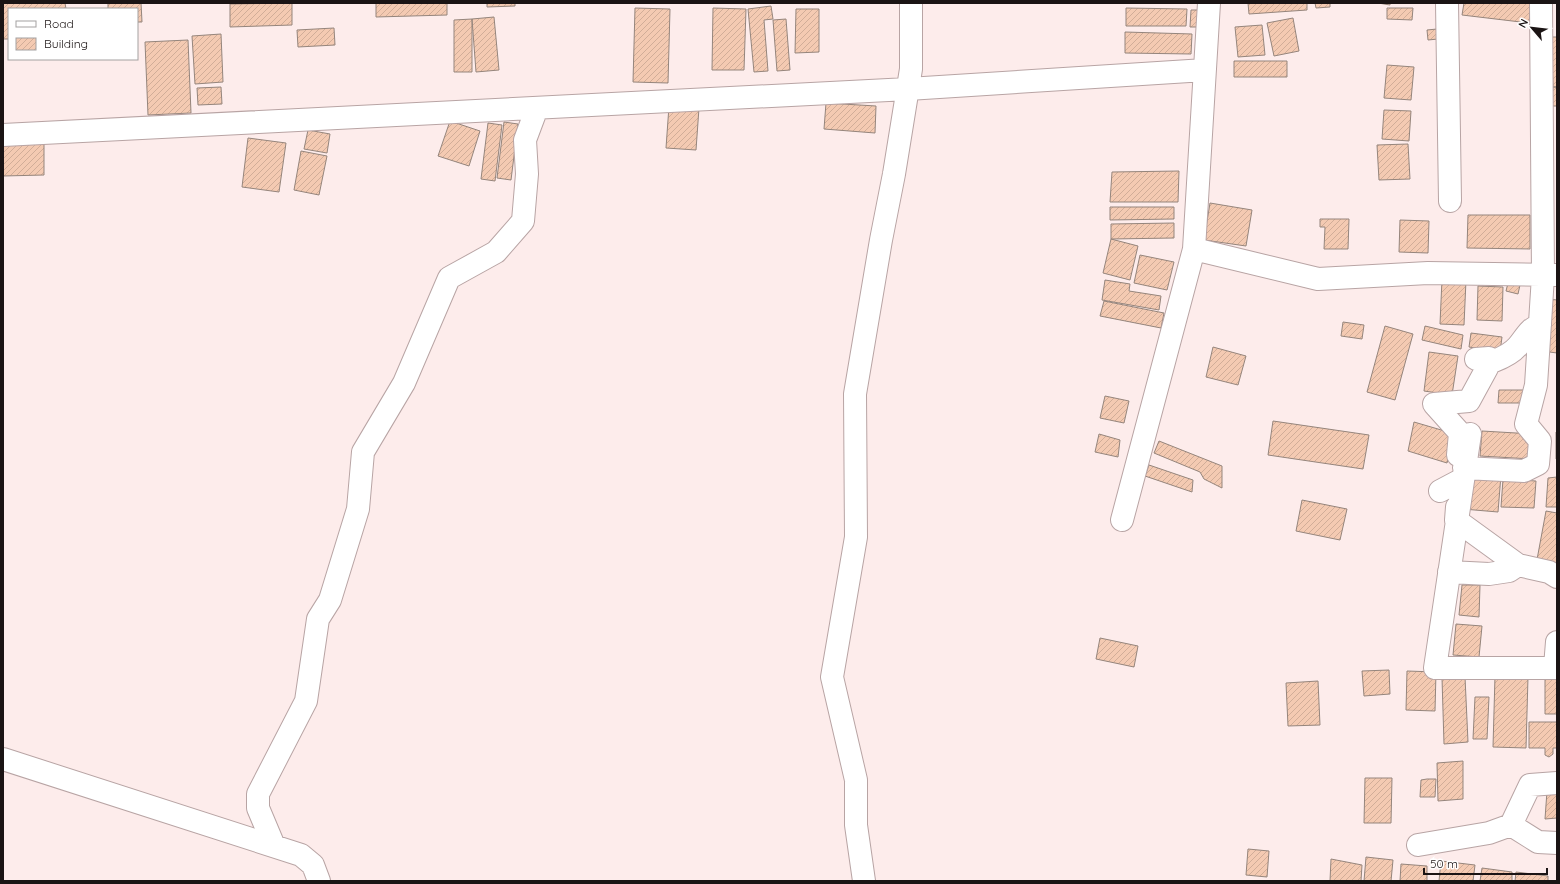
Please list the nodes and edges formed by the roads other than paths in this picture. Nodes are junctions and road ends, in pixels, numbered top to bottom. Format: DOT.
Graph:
graph roads {
  1 [pos="911,3"];
  2 [pos="1209,3"];
  3 [pos="1447,3"];
  4 [pos="1541,3"];
  5 [pos="1205,70"];
  6 [pos="908,89"];
  7 [pos="537,108"];
  8 [pos="3,136"];
  9 [pos="1450,201"];
  10 [pos="1194,249"];
  11 [pos="1550,276"];
  12 [pos="1540,325"];
  13 [pos="1470,434"];
  14 [pos="1454,470"];
  15 [pos="1122,520"];
  16 [pos="1456,520"];
  17 [pos="1518,565"];
  18 [pos="1449,572"];
  19 [pos="1557,577"];
  20 [pos="1557,642"];
  21 [pos="1556,667"];
  22 [pos="3,760"];
  23 [pos="1557,783"];
  24 [pos="1510,826"];
  25 [pos="1557,843"];
  26 [pos="1418,845"];
  27 [pos="274,846"];
  28 [pos="319,881"];
  29 [pos="864,881"];
  1 -- 6 [label="street"];
  2 -- 5 [label="street"];
  3 -- 9 [label="street"];
  4 -- 11 [label="street"];
  5 -- 6 [label="street"];
  5 -- 10 [label="street"];
  6 -- 7 [label="street"];
  6 -- 29 [label="street"];
  7 -- 8 [label="street"];
  7 -- 27 [label="street"];
  10 -- 11 [label="street"];
  10 -- 15 [label="street"];
  11 -- 12 [label="street"];
  12 -- 14 [label="street"];
  12 -- 14 [label="street"];
  13 -- 14 [label="street"];
  14 -- 16 [label="street"];
  16 -- 17 [label="street"];
  16 -- 18 [label="street"];
  17 -- 18 [label="street"];
  17 -- 19 [label="street"];
  18 -- 21 [label="street"];
  20 -- 21 [label="street"];
  22 -- 27 [label="street"];
  23 -- 24 [label="street"];
  24 -- 25 [label="street"];
  24 -- 26 [label="street"];
  27 -- 28 [label="street"];
}
